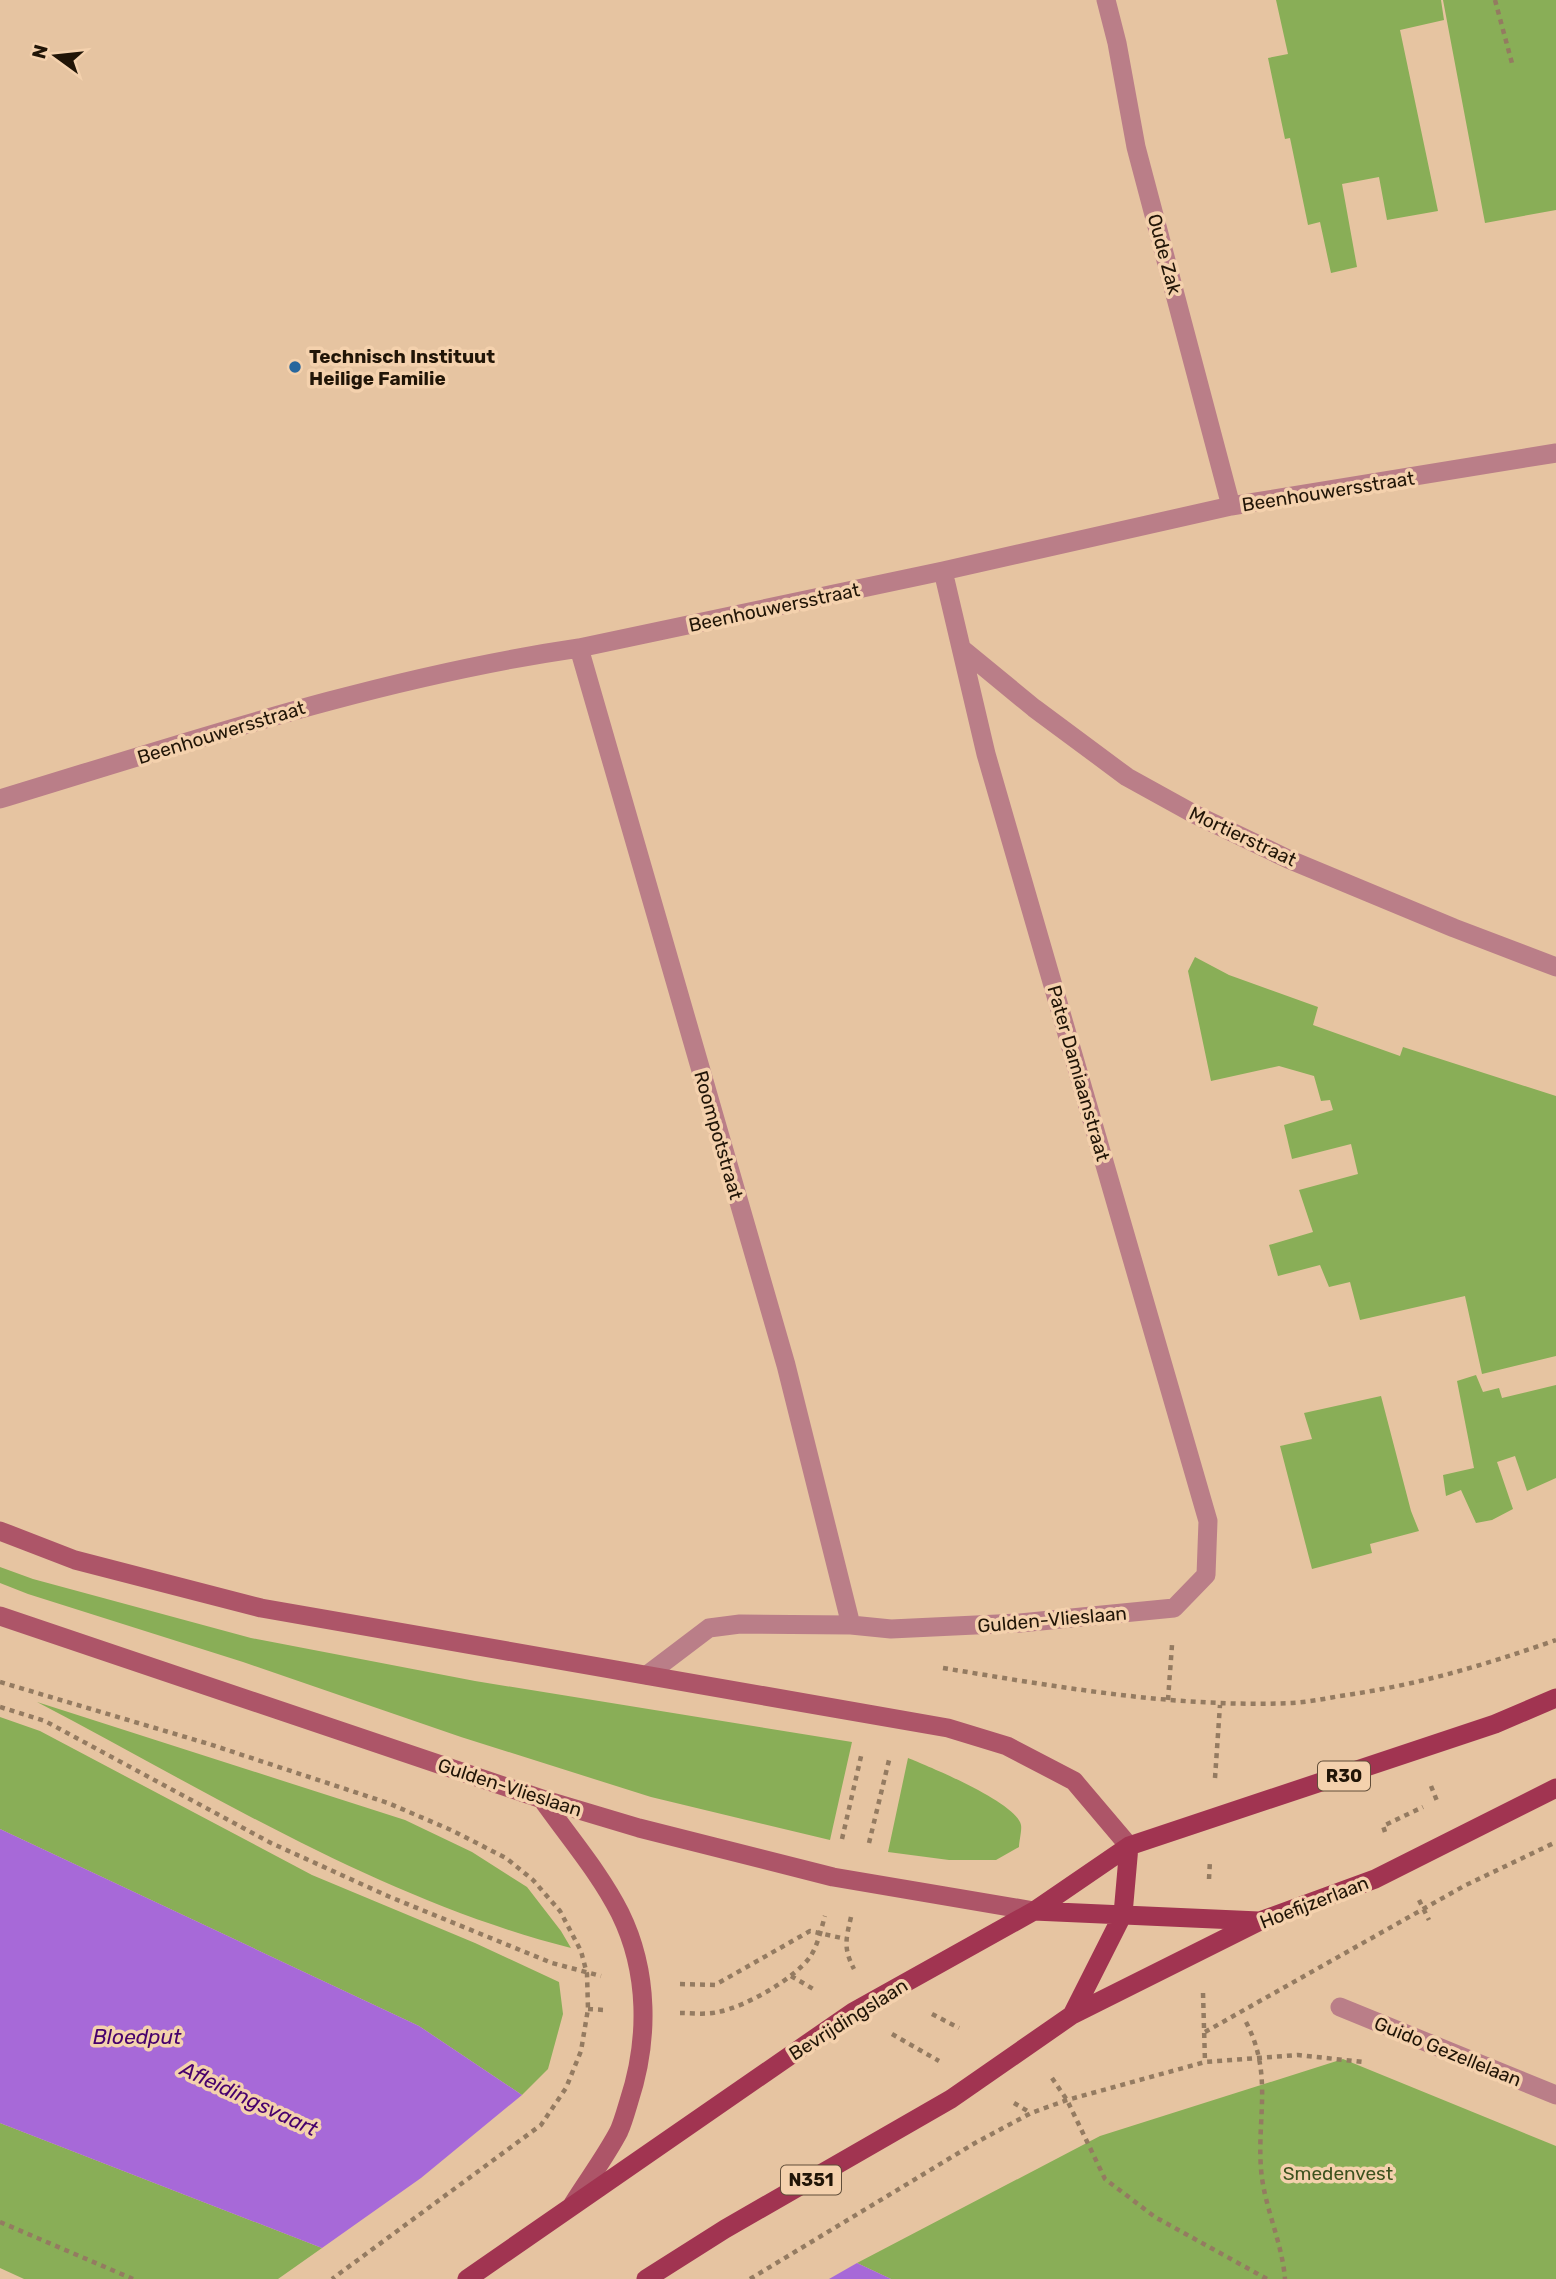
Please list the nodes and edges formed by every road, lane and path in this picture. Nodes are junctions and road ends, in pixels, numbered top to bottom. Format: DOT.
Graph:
graph roads {
  1 [pos="1106,0"];
  2 [pos="1495,0"];
  3 [pos="1513,67"];
  4 [pos="1556,453"];
  5 [pos="1231,506"];
  6 [pos="943,571"];
  7 [pos="579,648"];
  8 [pos="961,649"];
  9 [pos="0,799"];
  10 [pos="1556,967"];
  11 [pos="0,1531"];
  12 [pos="1174,1608"];
  13 [pos="0,1616"];
  14 [pos="851,1625"];
  15 [pos="1556,1640"];
  16 [pos="647,1675"];
  17 [pos="0,1682"];
  18 [pos="1556,1698"];
  19 [pos="0,1707"];
  20 [pos="871,1713"];
  21 [pos="892,1746"];
  22 [pos="1431,1786"];
  23 [pos="1556,1788"];
  24 [pos="542,1799"];
  25 [pos="1387,1836"];
  26 [pos="1556,1842"];
  27 [pos="1129,1846"];
  28 [pos="866,1854"];
  29 [pos="833,1877"];
  30 [pos="1414,1890"];
  31 [pos="1424,1909"];
  32 [pos="1034,1910"];
  33 [pos="853,1911"];
  34 [pos="1124,1914"];
  35 [pos="1429,1920"];
  36 [pos="1260,1921"];
  37 [pos="820,1934"];
  38 [pos="846,1939"];
  39 [pos="856,1973"];
  40 [pos="587,1975"];
  41 [pos="791,1976"];
  42 [pos="668,1983"];
  43 [pos="1340,2007"];
  44 [pos="926,2011"];
  45 [pos="673,2012"];
  46 [pos="853,2012"];
  47 [pos="1072,2015"];
  48 [pos="1246,2022"];
  49 [pos="959,2028"];
  50 [pos="1205,2032"];
  51 [pos="1259,2057"];
  52 [pos="1374,2066"];
  53 [pos="1052,2078"];
  54 [pos="976,2082"];
  55 [pos="1556,2095"];
  56 [pos="1067,2099"];
  57 [pos="1031,2113"];
  58 [pos="573,2204"];
  59 [pos="0,2222"];
  60 [pos="133,2279"];
  61 [pos="332,2279"];
  62 [pos="467,2279"];
  63 [pos="646,2279"];
  64 [pos="750,2279"];
  65 [pos="1267,2279"];
  66 [pos="1285,2279"];
  1 -- 5 [label="street, Oude Zak"];
  2 -- 3 [label="path"];
  4 -- 5 [label="street, Beenhouwersstraat"];
  5 -- 6 [label="street, Beenhouwersstraat"];
  6 -- 7 [label="street, Beenhouwersstraat"];
  6 -- 8 [label="street, Pater Damiaanstraat"];
  7 -- 9 [label="street, Beenhouwersstraat"];
  7 -- 14 [label="street, Roompotstraat"];
  8 -- 10 [label="street, Mortierstraat"];
  8 -- 12 [label="street, Pater Damiaanstraat"];
  11 -- 16 [label="main road"];
  12 -- 14 [label="street, Gulden-Vlieslaan"];
  12 -- 15 [label="path"];
  13 -- 24 [label="main road, Gulden-Vlieslaan"];
  14 -- 16 [label="street, Gulden-Vlieslaan"];
  16 -- 20 [label="main road"];
  17 -- 40 [label="path"];
  18 -- 27 [label="main road, R30"];
  19 -- 40 [label="path"];
  20 -- 27 [label="main road"];
  20 -- 29 [label="path"];
  21 -- 28 [label="path"];
  22 -- 25 [label="path"];
  23 -- 36 [label="main road, Hoefijzerlaan"];
  24 -- 29 [label="main road, Gulden-Vlieslaan"];
  24 -- 58 [label="main road"];
  26 -- 31 [label="path"];
  27 -- 32 [label="main road, Bevrijdingslaan"];
  27 -- 34 [label="main road"];
  29 -- 32 [label="main road, Gulden-Vlieslaan"];
  29 -- 37 [label="path"];
  30 -- 31 [label="path"];
  31 -- 35 [label="path"];
  31 -- 50 [label="path"];
  32 -- 34 [label="main road"];
  32 -- 46 [label="main road, Bevrijdingslaan"];
  33 -- 38 [label="path"];
  34 -- 36 [label="main road"];
  34 -- 47 [label="main road"];
  36 -- 47 [label="main road, Hoefijzerlaan"];
  37 -- 38 [label="path"];
  37 -- 41 [label="path"];
  37 -- 42 [label="path"];
  38 -- 39 [label="path"];
  40 -- 61 [label="path"];
  41 -- 45 [label="path"];
  41 -- 46 [label="path"];
  43 -- 55 [label="street, Guido Gezellelaan"];
  44 -- 49 [label="path"];
  46 -- 54 [label="path"];
  46 -- 58 [label="main road, Bevrijdingslaan"];
  47 -- 54 [label="main road, N351"];
  48 -- 51 [label="path"];
  51 -- 52 [label="path"];
  51 -- 56 [label="path"];
  51 -- 66 [label="path"];
  53 -- 56 [label="path"];
  54 -- 57 [label="path"];
  54 -- 63 [label="main road, N351"];
  56 -- 57 [label="path"];
  56 -- 65 [label="path"];
  57 -- 64 [label="path"];
  58 -- 62 [label="main road, Bevrijdingslaan"];
  59 -- 60 [label="path"];
}
